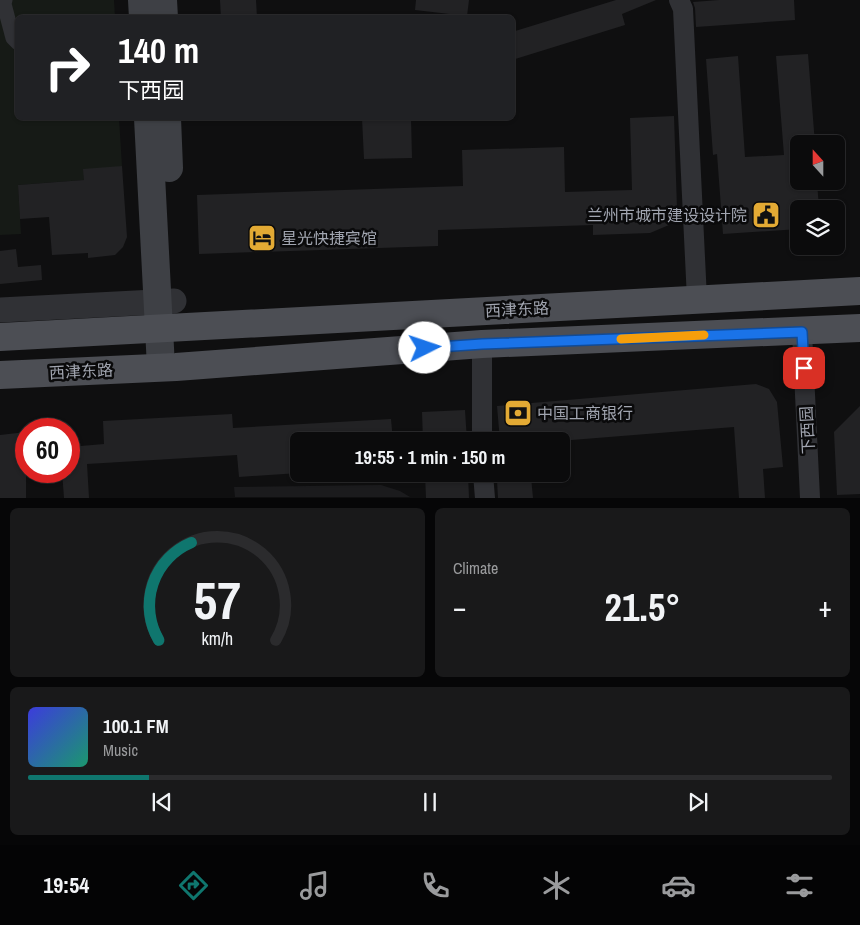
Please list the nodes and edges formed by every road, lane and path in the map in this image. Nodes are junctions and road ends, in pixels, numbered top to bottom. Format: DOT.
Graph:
graph roads {
  1 [pos="142,0"];
  2 [pos="163,0"];
  3 [pos="679,0"];
  4 [pos="3,3"];
  5 [pos="142,15"];
  6 [pos="164,15"];
  7 [pos="15,40"];
  8 [pos="148,120"];
  9 [pos="167,120"];
  10 [pos="860,290"];
  11 [pos="697,299"];
  12 [pos="166,301"];
  13 [pos="0,310"];
  14 [pos="167,328"];
  15 [pos="860,328"];
  16 [pos="802,332"];
  17 [pos="0,337"];
  18 [pos="482,344"];
  19 [pos="168,367"];
  20 [pos="0,375"];
  21 [pos="482,432"];
  22 [pos="484,482"];
  23 [pos="485,498"];
  24 [pos="810,498"];
  1 -- 5 [label="main road"];
  2 -- 6 [label="main road"];
  3 -- 11 [label="street"];
  4 -- 7 [label="street"];
  8 -- 12 [label="main road"];
  9 -- 12 [label="main road"];
  10 -- 11 [label="main road, 西津东路"];
  11 -- 14 [label="main road, 西津东路"];
  12 -- 13 [label="street"];
  12 -- 14 [label="main road"];
  14 -- 17 [label="main road, 西津东路"];
  14 -- 19 [label="main road"];
  15 -- 16 [label="main road, 西津东路"];
  16 -- 18 [label="main road, 西津东路"];
  16 -- 24 [label="street, 下西园"];
  18 -- 19 [label="main road, 西津东路"];
  18 -- 21 [label="street"];
  19 -- 20 [label="main road, 西津东路"];
  22 -- 23 [label="street"];
}
